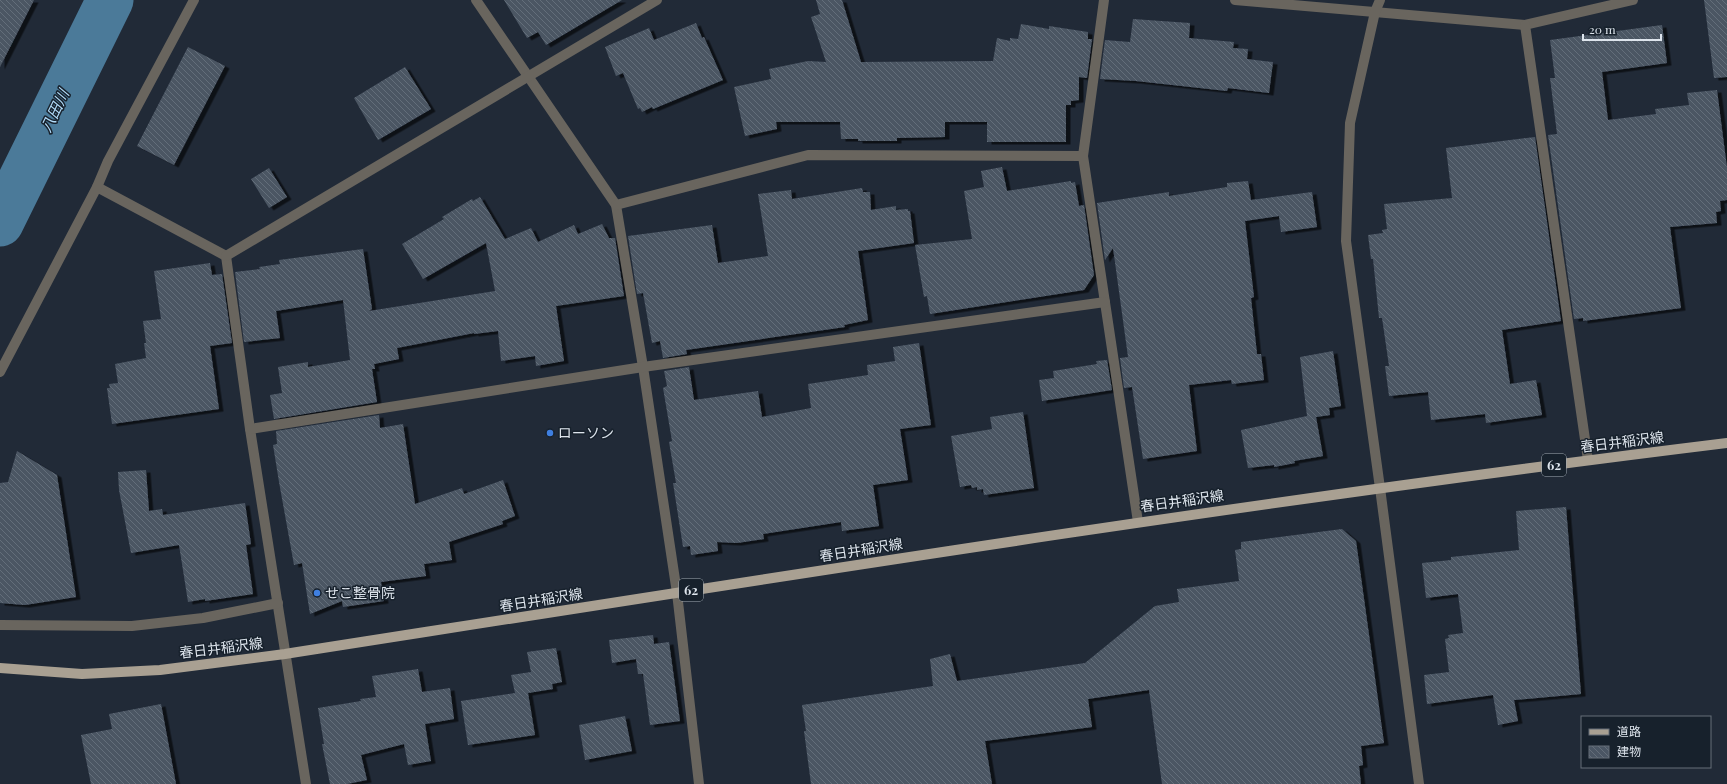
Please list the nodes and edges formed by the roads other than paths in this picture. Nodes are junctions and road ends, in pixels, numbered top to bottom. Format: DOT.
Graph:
graph roads {
  1 [pos="194,0"];
  2 [pos="476,0"];
  3 [pos="657,0"];
  4 [pos="1104,0"];
  5 [pos="1235,0"];
  6 [pos="1380,0"];
  7 [pos="1633,0"];
  8 [pos="1375,12"];
  9 [pos="1526,25"];
  10 [pos="530,77"];
  11 [pos="1083,156"];
  12 [pos="97,187"];
  13 [pos="616,205"];
  14 [pos="226,256"];
  15 [pos="1105,302"];
  16 [pos="643,367"];
  17 [pos="0,372"];
  18 [pos="250,429"];
  19 [pos="1727,443"];
  20 [pos="1588,460"];
  21 [pos="1380,488"];
  22 [pos="1138,522"];
  23 [pos="677,592"];
  24 [pos="278,603"];
  25 [pos="0,624"];
  26 [pos="285,654"];
  27 [pos="0,668"];
  28 [pos="306,784"];
  29 [pos="699,784"];
  30 [pos="1419,784"];
  1 -- 12 [label="street"];
  2 -- 10 [label="street"];
  3 -- 10 [label="street"];
  4 -- 11 [label="street"];
  5 -- 8 [label="street"];
  6 -- 8 [label="street"];
  7 -- 9 [label="street"];
  8 -- 9 [label="street"];
  8 -- 21 [label="street"];
  9 -- 20 [label="street"];
  10 -- 13 [label="street"];
  10 -- 14 [label="street"];
  11 -- 13 [label="street"];
  11 -- 15 [label="street"];
  12 -- 14 [label="street"];
  12 -- 17 [label="street"];
  13 -- 16 [label="street"];
  14 -- 18 [label="street"];
  15 -- 16 [label="street"];
  15 -- 22 [label="street"];
  16 -- 18 [label="street"];
  16 -- 23 [label="street"];
  18 -- 24 [label="street"];
  19 -- 20 [label="main road, 春日井稲沢線 / 62"];
  20 -- 21 [label="main road, 春日井稲沢線 / 62"];
  21 -- 22 [label="main road, 春日井稲沢線 / 62"];
  21 -- 30 [label="street"];
  22 -- 23 [label="main road, 春日井稲沢線 / 62"];
  23 -- 26 [label="main road, 春日井稲沢線 / 62"];
  23 -- 29 [label="street"];
  24 -- 25 [label="street"];
  24 -- 26 [label="street"];
  26 -- 27 [label="main road, 春日井稲沢線 / 62"];
  26 -- 28 [label="street"];
}
